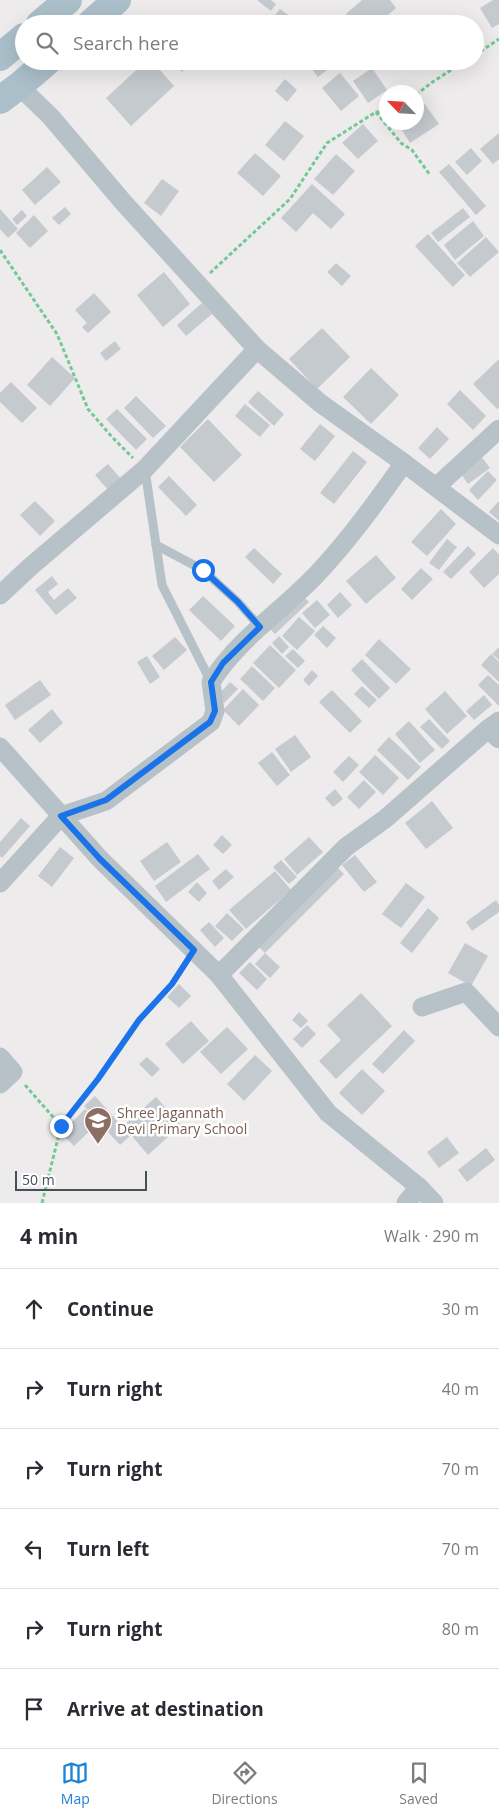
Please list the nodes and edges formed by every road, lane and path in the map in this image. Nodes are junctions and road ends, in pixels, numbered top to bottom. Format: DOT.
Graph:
graph roads {
  1 [pos="68,0"];
  2 [pos="117,0"];
  3 [pos="50,15"];
  4 [pos="100,15"];
  5 [pos="499,39"];
  6 [pos="15,44"];
  7 [pos="484,48"];
  8 [pos="0,57"];
  9 [pos="37,70"];
  10 [pos="451,70"];
  11 [pos="424,89"];
  12 [pos="10,93"];
  13 [pos="376,112"];
  14 [pos="430,174"];
  15 [pos="0,250"];
  16 [pos="198,285"];
  17 [pos="257,348"];
  18 [pos="499,429"];
  19 [pos="404,463"];
  20 [pos="145,469"];
  21 [pos="436,487"];
  22 [pos="499,535"];
  23 [pos="156,545"];
  24 [pos="0,595"];
  25 [pos="260,627"];
  26 [pos="211,682"];
  27 [pos="495,730"];
  28 [pos="0,747"];
  29 [pos="61,816"];
  30 [pos="0,884"];
  31 [pos="194,950"];
  32 [pos="219,974"];
  33 [pos="422,1007"];
  34 [pos="499,1027"];
  35 [pos="0,1058"];
  36 [pos="6,1078"];
  37 [pos="61,1126"];
  38 [pos="419,1187"];
  39 [pos="42,1203"];
  40 [pos="406,1203"];
  41 [pos="434,1203"];
  1 -- 3 [label="main road"];
  2 -- 4 [label="main road"];
  5 -- 7 [label="path"];
  6 -- 8 [label="main road"];
  9 -- 12 [label="main road"];
  10 -- 11 [label="path"];
  12 -- 16 [label="street"];
  13 -- 14 [label="path"];
  13 -- 16 [label="path"];
  15 -- 20 [label="path"];
  16 -- 17 [label="street"];
  17 -- 19 [label="street"];
  17 -- 20 [label="street"];
  18 -- 21 [label="street"];
  19 -- 21 [label="street"];
  19 -- 25 [label="street"];
  20 -- 23 [label="lane"];
  20 -- 24 [label="street"];
  21 -- 22 [label="street"];
  23 -- 25 [label="lane"];
  23 -- 26 [label="lane"];
  25 -- 26 [label="street"];
  26 -- 29 [label="street"];
  27 -- 32 [label="street"];
  28 -- 29 [label="street"];
  29 -- 30 [label="street"];
  29 -- 31 [label="street"];
  31 -- 32 [label="street"];
  31 -- 37 [label="path"];
  32 -- 38 [label="street"];
  33 -- 34 [label="street"];
  35 -- 36 [label="street"];
  36 -- 37 [label="path"];
  37 -- 39 [label="path"];
  38 -- 40 [label="street"];
  38 -- 41 [label="street"];
}
